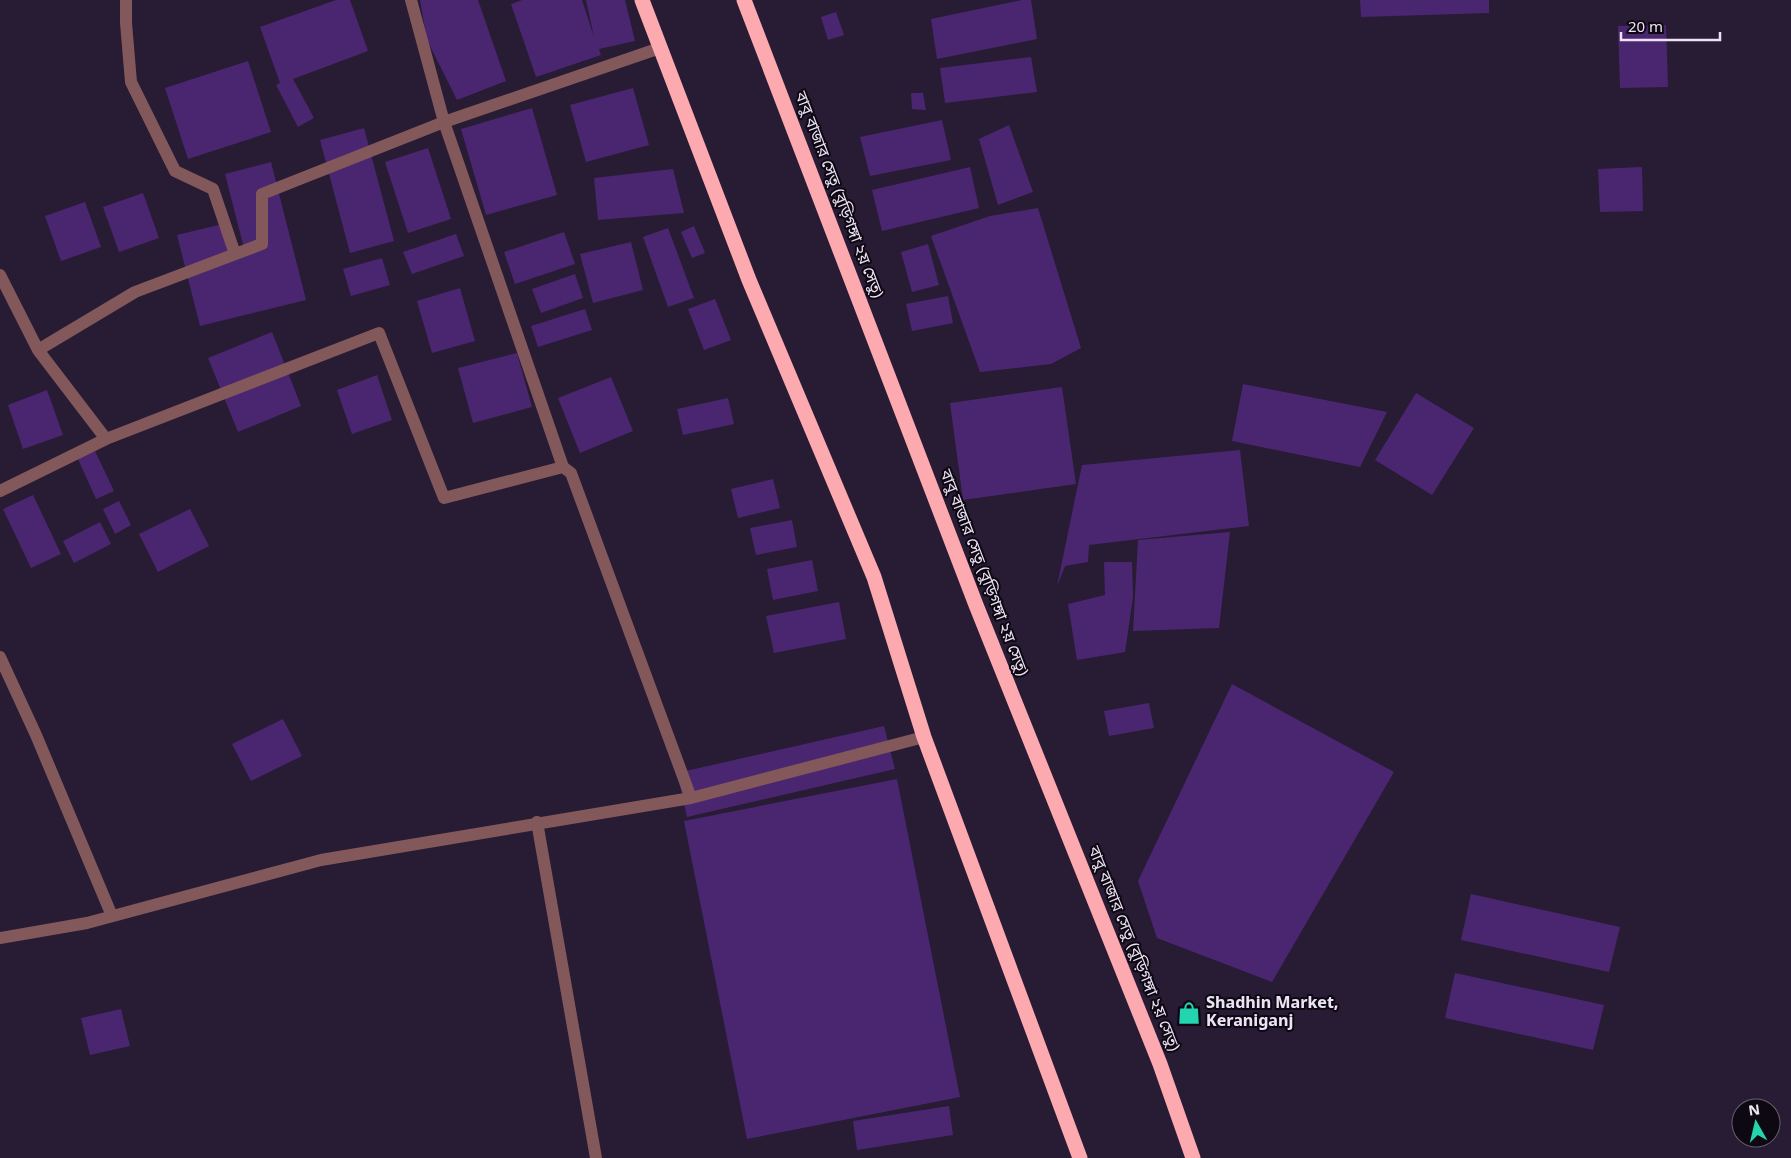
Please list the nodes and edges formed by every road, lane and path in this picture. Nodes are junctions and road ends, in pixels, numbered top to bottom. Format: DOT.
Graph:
graph roads {
  1 [pos="126,0"];
  2 [pos="411,0"];
  3 [pos="642,0"];
  4 [pos="744,0"];
  5 [pos="660,48"];
  6 [pos="444,122"];
  7 [pos="235,254"];
  8 [pos="0,275"];
  9 [pos="38,350"];
  10 [pos="106,439"];
  11 [pos="563,467"];
  12 [pos="0,491"];
  13 [pos="0,657"];
  14 [pos="924,737"];
  15 [pos="691,798"];
  16 [pos="537,822"];
  17 [pos="112,916"];
  18 [pos="0,938"];
  19 [pos="596,1158"];
  20 [pos="1080,1158"];
  21 [pos="1193,1158"];
  1 -- 7 [label="street"];
  2 -- 6 [label="street"];
  3 -- 5 [label="highway"];
  4 -- 21 [label="highway, বাবু বাজার সেতু (বুড়িগঙ্গা ২য় সেতু)"];
  5 -- 6 [label="street"];
  5 -- 14 [label="highway"];
  6 -- 7 [label="street"];
  6 -- 11 [label="street"];
  7 -- 9 [label="street"];
  8 -- 9 [label="street"];
  9 -- 10 [label="street"];
  10 -- 11 [label="street"];
  10 -- 12 [label="street"];
  11 -- 15 [label="street"];
  13 -- 17 [label="street"];
  14 -- 15 [label="street"];
  14 -- 20 [label="highway"];
  15 -- 16 [label="street"];
  16 -- 17 [label="street"];
  16 -- 19 [label="street"];
  17 -- 18 [label="street"];
}
